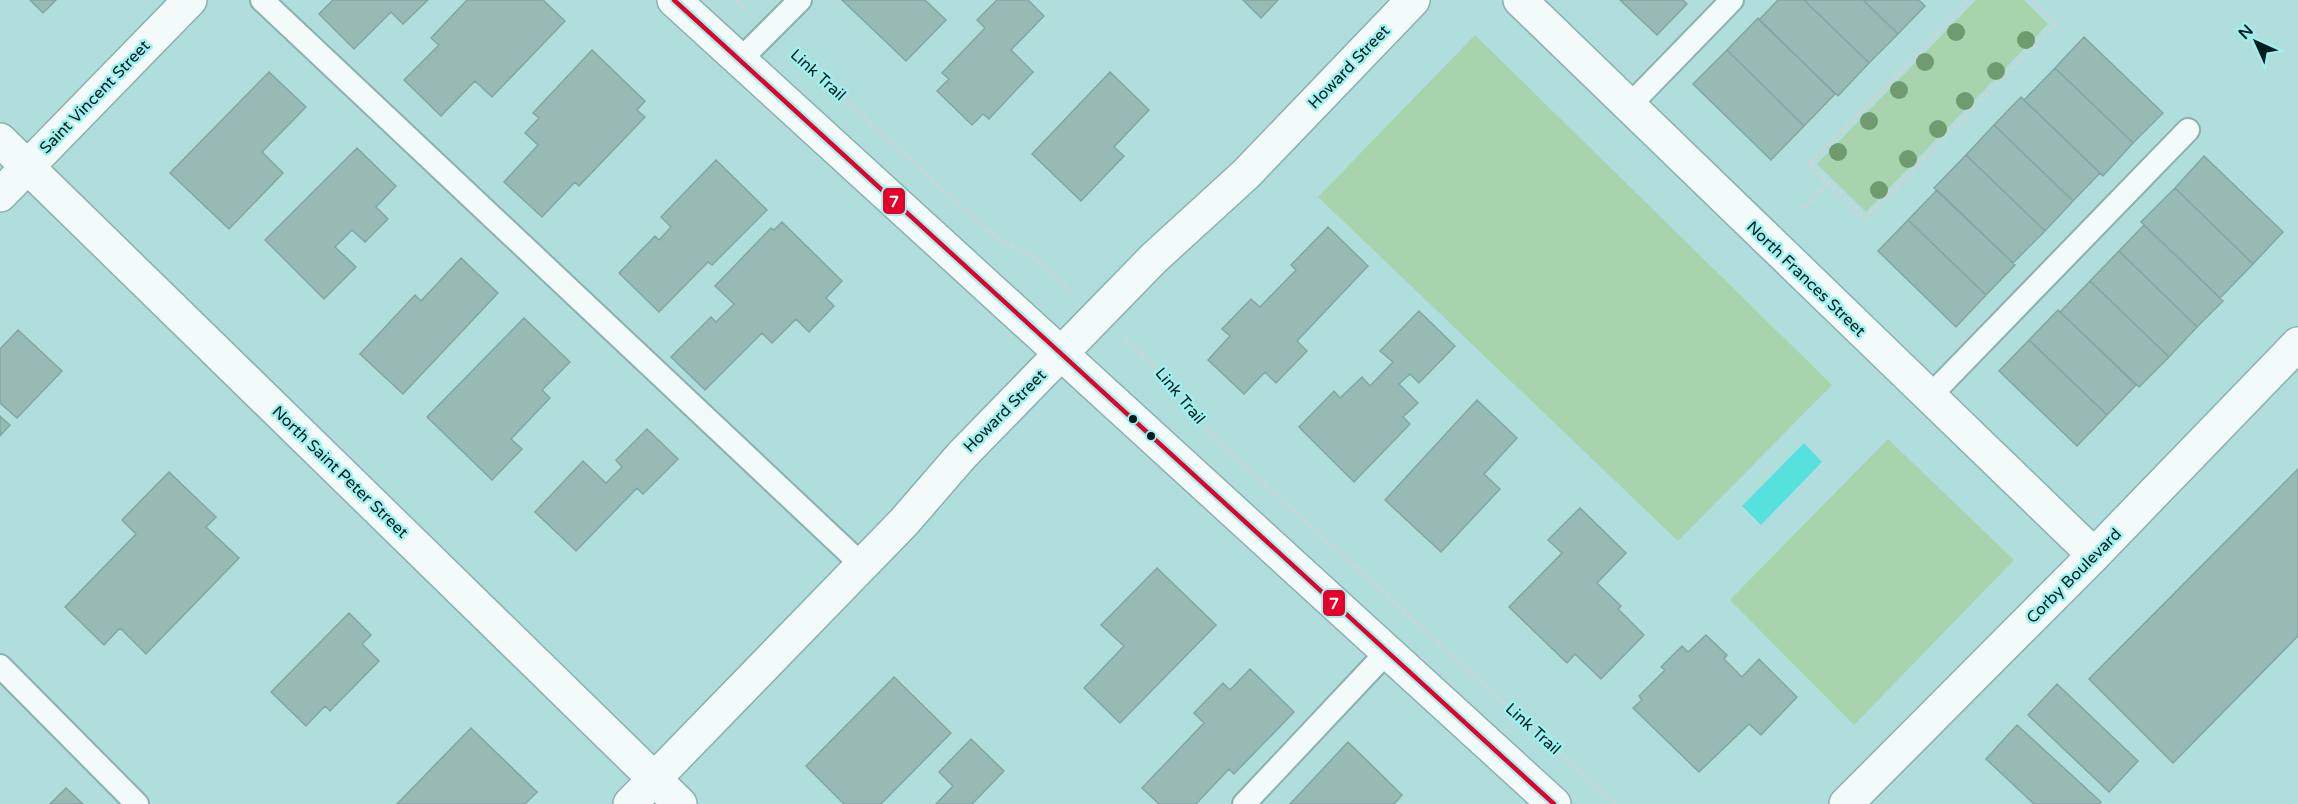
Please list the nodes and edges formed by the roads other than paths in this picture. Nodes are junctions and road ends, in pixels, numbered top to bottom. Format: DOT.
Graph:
graph roads {
  1 [pos="190,0"];
  2 [pos="262,0"];
  3 [pos="674,0"];
  4 [pos="800,0"];
  5 [pos="1413,0"];
  6 [pos="1520,0"];
  7 [pos="1732,0"];
  8 [pos="740,60"];
  9 [pos="1629,106"];
  10 [pos="2188,130"];
  11 [pos="0,140"];
  12 [pos="27,167"];
  13 [pos="0,195"];
  14 [pos="2298,344"];
  15 [pos="1062,354"];
  16 [pos="1929,397"];
  17 [pos="2094,555"];
  18 [pos="862,565"];
  19 [pos="1388,651"];
  20 [pos="0,666"];
  21 [pos="654,779"];
  22 [pos="137,804"];
  23 [pos="630,804"];
  24 [pos="680,804"];
  25 [pos="1244,804"];
  26 [pos="1554,804"];
  27 [pos="1846,804"];
  1 -- 12 [label="street, Saint Vincent Street"];
  2 -- 18 [label="lane"];
  3 -- 8 [label="street"];
  4 -- 8 [label="lane"];
  5 -- 15 [label="street, Howard Street"];
  6 -- 9 [label="street, North Frances Street"];
  7 -- 9 [label="lane"];
  8 -- 15 [label="street"];
  9 -- 16 [label="street, North Frances Street"];
  10 -- 16 [label="lane"];
  11 -- 12 [label="street, North Saint Peter Street"];
  12 -- 13 [label="street, Saint Vincent Street"];
  12 -- 21 [label="street, North Saint Peter Street"];
  14 -- 17 [label="street, Corby Boulevard"];
  15 -- 18 [label="street, Howard Street"];
  15 -- 19 [label="street"];
  16 -- 17 [label="street, North Frances Street"];
  17 -- 27 [label="street, Corby Boulevard"];
  18 -- 21 [label="street, Howard Street"];
  19 -- 25 [label="lane"];
  19 -- 26 [label="street"];
  20 -- 22 [label="lane"];
  21 -- 23 [label="street, Howard Street"];
  21 -- 24 [label="street, North Saint Peter Street"];
}
